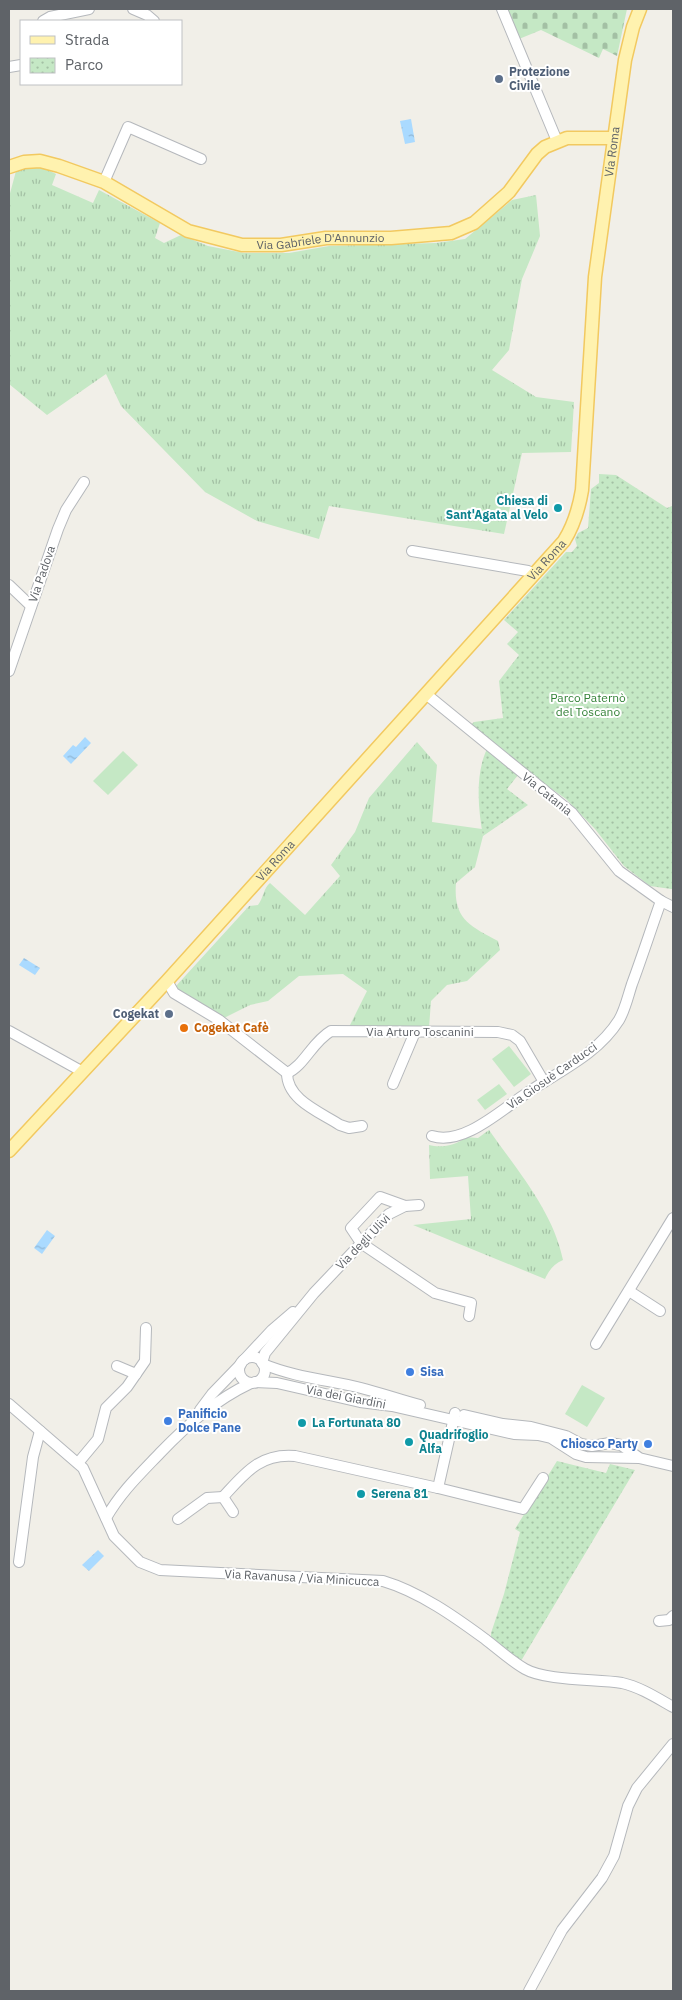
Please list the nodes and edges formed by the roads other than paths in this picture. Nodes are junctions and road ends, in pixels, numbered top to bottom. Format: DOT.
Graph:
graph roads {
  1 [pos="89,9"];
  2 [pos="133,9"];
  3 [pos="502,9"];
  4 [pos="640,9"];
  5 [pos="45,20"];
  6 [pos="153,20"];
  7 [pos="614,138"];
  8 [pos="557,141"];
  9 [pos="201,159"];
  10 [pos="9,166"];
  11 [pos="104,182"];
  12 [pos="84,482"];
  13 [pos="412,551"];
  14 [pos="534,574"];
  15 [pos="9,585"];
  16 [pos="31,606"];
  17 [pos="9,671"];
  18 [pos="426,694"];
  19 [pos="661,901"];
  20 [pos="673,907"];
  21 [pos="167,981"];
  22 [pos="9,1031"];
  23 [pos="415,1032"];
  24 [pos="83,1072"];
  25 [pos="287,1074"];
  26 [pos="544,1082"];
  27 [pos="393,1084"];
  28 [pos="362,1126"];
  29 [pos="432,1136"];
  30 [pos="9,1151"];
  31 [pos="419,1205"];
  32 [pos="404,1206"];
  33 [pos="673,1218"];
  34 [pos="361,1244"];
  35 [pos="629,1291"];
  36 [pos="314,1293"];
  37 [pos="660,1311"];
  38 [pos="469,1316"];
  39 [pos="146,1328"];
  40 [pos="596,1344"];
  41 [pos="243,1362"];
  42 [pos="263,1363"];
  43 [pos="118,1366"];
  44 [pos="136,1374"];
  45 [pos="253,1382"];
  46 [pos="9,1404"];
  47 [pos="454,1416"];
  48 [pos="188,1425"];
  49 [pos="40,1431"];
  50 [pos="78,1463"];
  51 [pos="673,1466"];
  52 [pos="543,1478"];
  53 [pos="438,1488"];
  54 [pos="223,1497"];
  55 [pos="233,1512"];
  56 [pos="106,1518"];
  57 [pos="178,1519"];
  58 [pos="19,1562"];
  59 [pos="673,1616"];
  60 [pos="660,1621"];
  61 [pos="673,1707"];
  62 [pos="673,1744"];
  63 [pos="529,1991"];
  1 -- 5 [label="street"];
  2 -- 6 [label="street"];
  3 -- 8 [label="street"];
  4 -- 7 [label="main road, Via Roma"];
  7 -- 8 [label="main road, Via Gabriele D'Annunzio"];
  7 -- 14 [label="main road, Via Roma"];
  8 -- 11 [label="main road, Via Gabriele D'Annunzio"];
  9 -- 11 [label="street"];
  10 -- 11 [label="main road, Via Gabriele D'Annunzio"];
  12 -- 16 [label="street, Via Padova"];
  13 -- 14 [label="street"];
  14 -- 18 [label="main road, Via Roma"];
  15 -- 16 [label="street"];
  16 -- 17 [label="street, Via Padova"];
  18 -- 19 [label="street, Via Catania"];
  18 -- 21 [label="main road, Via Roma"];
  19 -- 20 [label="street"];
  19 -- 26 [label="street, Via Giosuè Carducci"];
  21 -- 24 [label="main road, Via Roma"];
  21 -- 25 [label="street"];
  22 -- 24 [label="street"];
  23 -- 25 [label="street, Via Arturo Toscanini"];
  23 -- 26 [label="street, Via Arturo Toscanini"];
  23 -- 27 [label="street"];
  24 -- 30 [label="main road, Via Roma"];
  25 -- 28 [label="street"];
  26 -- 29 [label="street, Via Giosuè Carducci"];
  31 -- 32 [label="street"];
  32 -- 34 [label="street, Via degli Ulivi"];
  32 -- 34 [label="street"];
  33 -- 35 [label="street"];
  34 -- 36 [label="street, Via degli Ulivi"];
  34 -- 38 [label="street"];
  35 -- 37 [label="street"];
  35 -- 40 [label="street"];
  36 -- 41 [label="street"];
  36 -- 42 [label="street"];
  39 -- 44 [label="street"];
  41 -- 42 [label="street"];
  41 -- 45 [label="street"];
  41 -- 48 [label="street"];
  42 -- 45 [label="street"];
  42 -- 47 [label="street, Via dei Giardini"];
  43 -- 44 [label="street"];
  44 -- 50 [label="street"];
  45 -- 47 [label="street, Via dei Giardini"];
  45 -- 48 [label="street"];
  46 -- 49 [label="street, Via Ravanusa / Via Minicucca"];
  47 -- 51 [label="street, Via dei Giardini"];
  47 -- 53 [label="street"];
  48 -- 56 [label="street"];
  49 -- 50 [label="street, Via Ravanusa / Via Minicucca"];
  49 -- 58 [label="street"];
  50 -- 56 [label="street, Via Ravanusa / Via Minicucca"];
  52 -- 53 [label="street"];
  53 -- 54 [label="street"];
  54 -- 55 [label="street"];
  54 -- 57 [label="street"];
  56 -- 61 [label="street, Via Ravanusa / Via Minicucca"];
  59 -- 60 [label="street"];
  62 -- 63 [label="street"];
}
